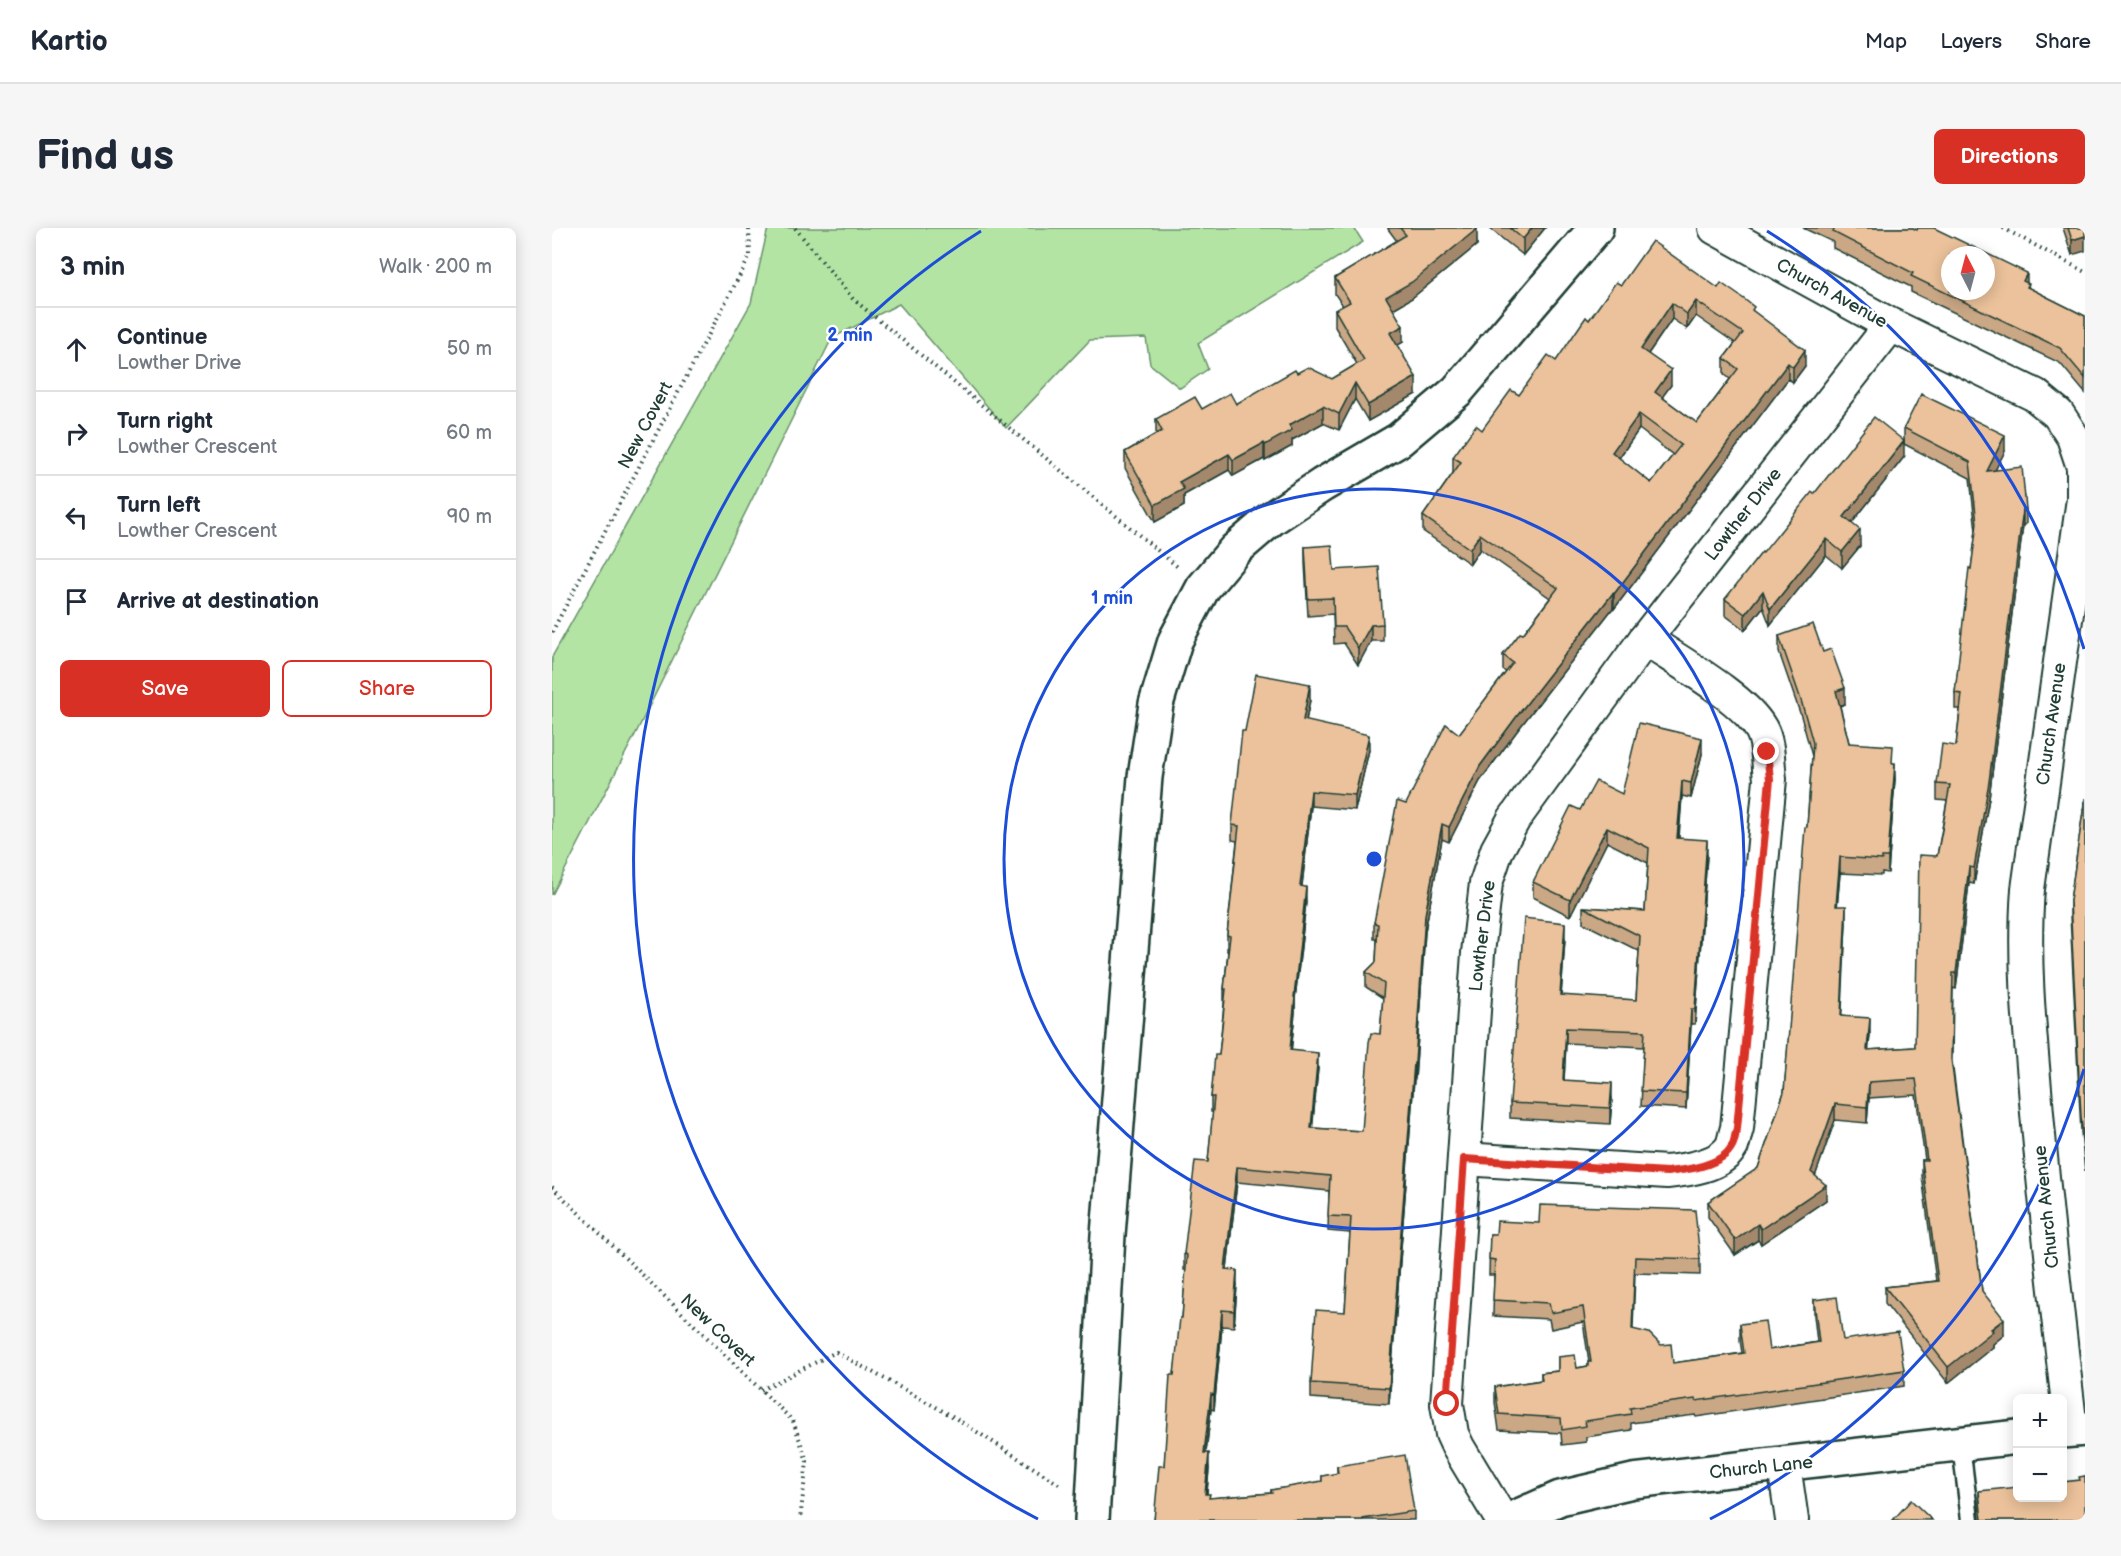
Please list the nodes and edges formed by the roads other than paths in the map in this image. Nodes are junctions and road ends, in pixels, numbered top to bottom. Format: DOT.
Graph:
graph roads {
  1 [pos="1596,228"];
  2 [pos="1714,228"];
  3 [pos="1891,325"];
  4 [pos="1645,639"];
  5 [pos="1464,1159"];
  6 [pos="2073,1430"];
  7 [pos="2013,1438"];
  8 [pos="1961,1445"];
  9 [pos="1784,1465"];
  10 [pos="1092,1513"];
  11 [pos="1502,1520"];
  12 [pos="1510,1520"];
  13 [pos="1792,1520"];
  14 [pos="1970,1520"];
  1 -- 10 [label="street"];
  2 -- 3 [label="street, Church Avenue"];
  3 -- 4 [label="street, Lowther Drive"];
  3 -- 6 [label="street, Church Avenue"];
  4 -- 5 [label="street, Lowther Drive"];
  4 -- 5 [label="street"];
  5 -- 11 [label="street, Lowther Drive"];
  7 -- 8 [label="street, Church Lane"];
  8 -- 9 [label="street, Church Lane"];
  8 -- 14 [label="lane"];
  9 -- 12 [label="street, Church Lane"];
  9 -- 13 [label="street"];
}
